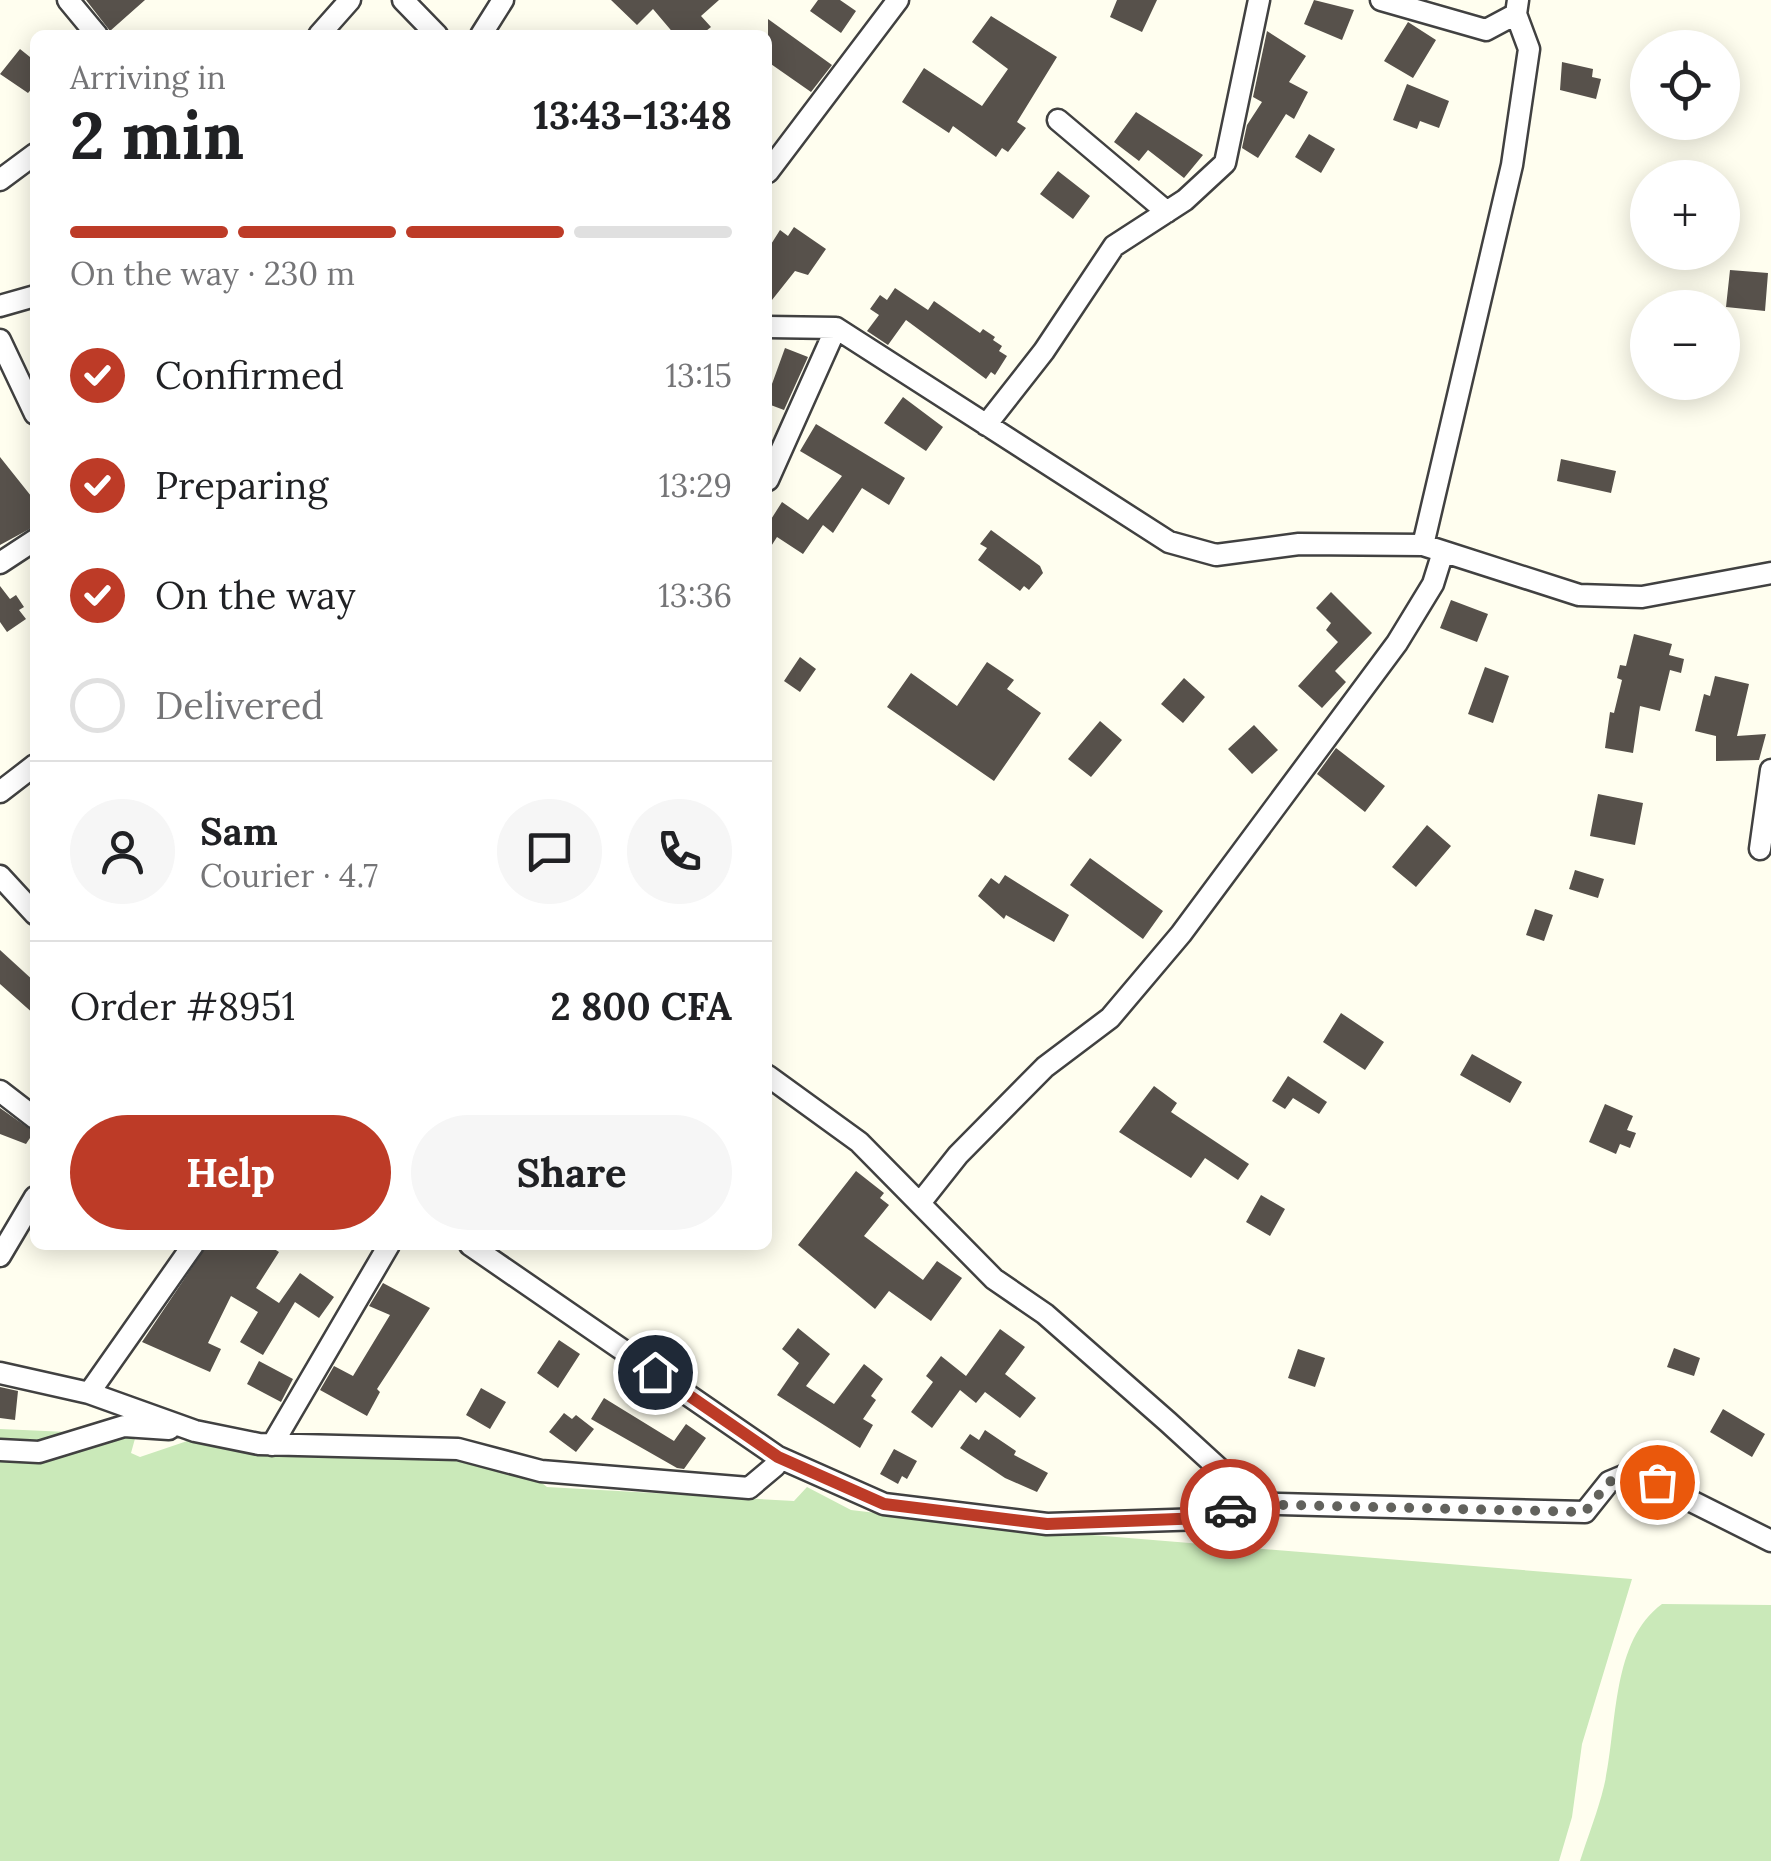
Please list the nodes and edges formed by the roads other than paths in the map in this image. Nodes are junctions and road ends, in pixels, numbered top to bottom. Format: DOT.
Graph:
graph roads {
  1 [pos="68,0"];
  2 [pos="350,0"];
  3 [pos="403,0"];
  4 [pos="503,0"];
  5 [pos="898,0"];
  6 [pos="1259,0"];
  7 [pos="1381,0"];
  8 [pos="1517,7"];
  9 [pos="94,30"];
  10 [pos="323,30"];
  11 [pos="433,30"];
  12 [pos="485,30"];
  13 [pos="1058,120"];
  14 [pos="30,158"];
  15 [pos="772,167"];
  16 [pos="0,180"];
  17 [pos="1167,212"];
  18 [pos="30,297"];
  19 [pos="0,306"];
  20 [pos="772,327"];
  21 [pos="836,328"];
  22 [pos="0,340"];
  23 [pos="30,403"];
  24 [pos="986,425"];
  25 [pos="772,471"];
  26 [pos="30,543"];
  27 [pos="1433,548"];
  28 [pos="0,563"];
  29 [pos="1771,573"];
  30 [pos="30,769"];
  31 [pos="1771,770"];
  32 [pos="0,792"];
  33 [pos="1760,849"];
  34 [pos="0,876"];
  35 [pos="30,909"];
  36 [pos="772,1079"];
  37 [pos="0,1092"];
  38 [pos="30,1114"];
  39 [pos="920,1203"];
  40 [pos="30,1205"];
  41 [pos="189,1250"];
  42 [pos="386,1250"];
  43 [pos="477,1250"];
  44 [pos="0,1256"];
  45 [pos="0,1372"];
  46 [pos="89,1392"];
  47 [pos="195,1431"];
  48 [pos="272,1444"];
  49 [pos="0,1450"];
  50 [pos="778,1457"];
  51 [pos="1245,1504"];
  52 [pos="1771,1541"];
  1 -- 9 [label="street"];
  2 -- 10 [label="street"];
  3 -- 11 [label="street"];
  4 -- 12 [label="street"];
  5 -- 15 [label="street"];
  6 -- 17 [label="street"];
  7 -- 8 [label="street"];
  8 -- 27 [label="street"];
  13 -- 17 [label="street"];
  14 -- 16 [label="street"];
  17 -- 24 [label="street"];
  18 -- 19 [label="street"];
  20 -- 21 [label="street"];
  21 -- 24 [label="street"];
  21 -- 25 [label="street"];
  22 -- 23 [label="street"];
  24 -- 27 [label="street"];
  26 -- 28 [label="street"];
  27 -- 29 [label="street"];
  27 -- 39 [label="street"];
  30 -- 32 [label="street"];
  31 -- 33 [label="street"];
  34 -- 35 [label="street"];
  36 -- 39 [label="street"];
  37 -- 38 [label="street"];
  39 -- 51 [label="street"];
  40 -- 44 [label="street"];
  41 -- 46 [label="street"];
  42 -- 48 [label="street"];
  43 -- 50 [label="street"];
  45 -- 46 [label="street"];
  46 -- 47 [label="street"];
  47 -- 48 [label="street"];
  47 -- 49 [label="street"];
  48 -- 50 [label="street"];
  50 -- 51 [label="street"];
  51 -- 52 [label="street"];
}
